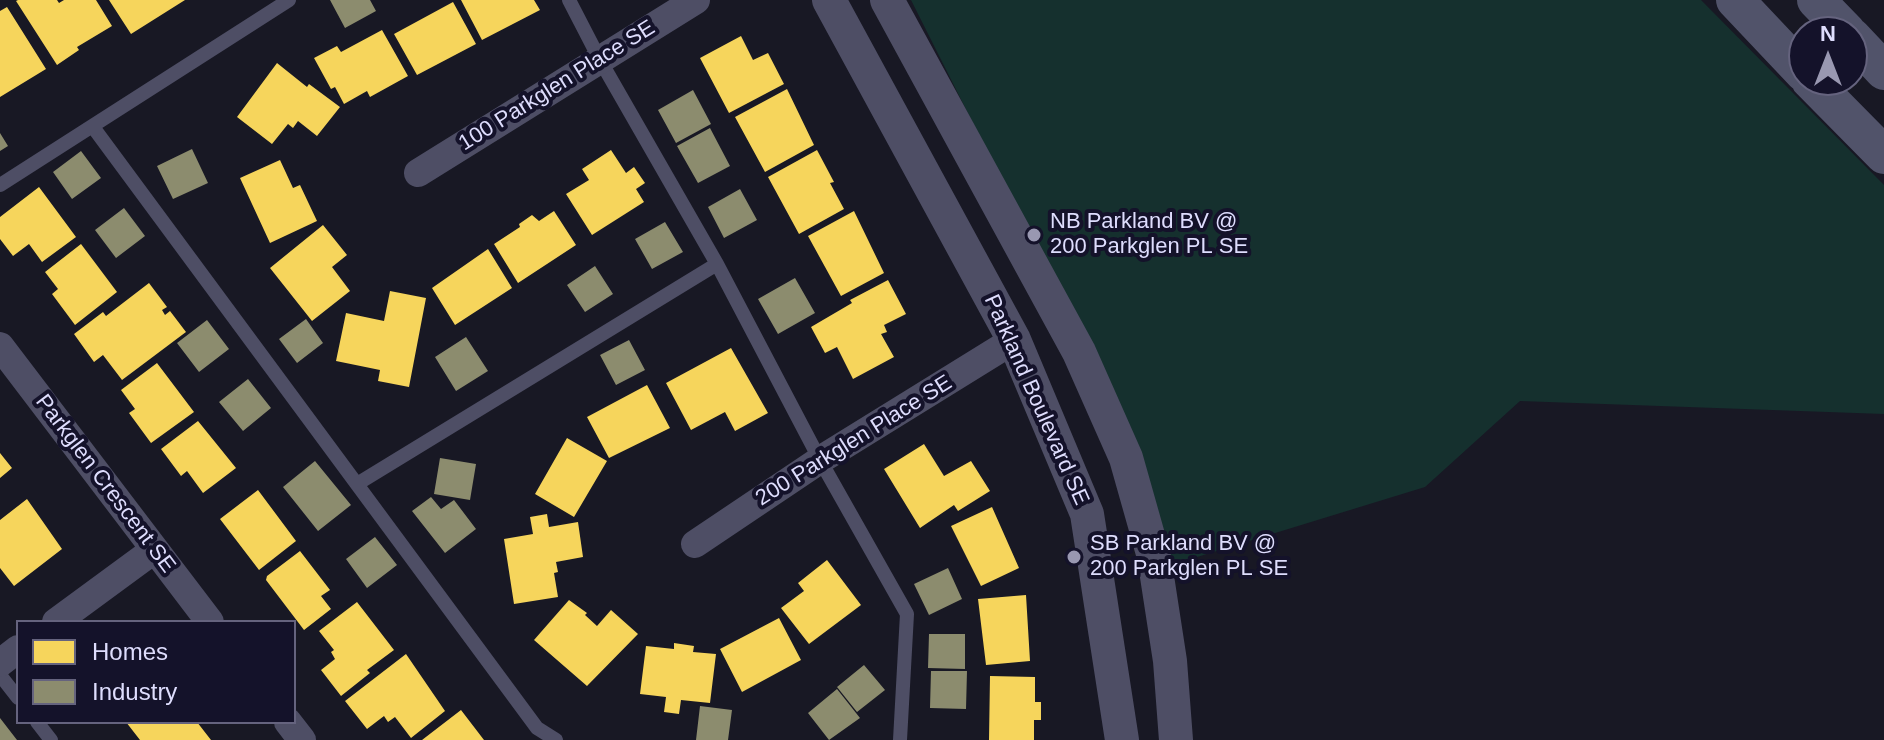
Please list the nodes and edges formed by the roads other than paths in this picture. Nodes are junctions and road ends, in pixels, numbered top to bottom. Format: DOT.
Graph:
graph roads {
  1 [pos="289,0"];
  2 [pos="569,0"];
  3 [pos="696,0"];
  4 [pos="829,0"];
  5 [pos="887,0"];
  6 [pos="1735,0"];
  7 [pos="1816,0"];
  8 [pos="1832,16"];
  9 [pos="1868,54"];
  10 [pos="1788,56"];
  11 [pos="600,60"];
  12 [pos="1884,71"];
  13 [pos="1826,96"];
  14 [pos="93,127"];
  15 [pos="1884,155"];
  16 [pos="418,173"];
  17 [pos="0,185"];
  18 [pos="717,264"];
  19 [pos="1014,340"];
  20 [pos="0,346"];
  21 [pos="820,460"];
  22 [pos="357,484"];
  23 [pos="695,544"];
  24 [pos="154,550"];
  25 [pos="59,620"];
  26 [pos="208,620"];
  27 [pos="16,651"];
  28 [pos="0,663"];
  29 [pos="0,675"];
  30 [pos="16,695"];
  31 [pos="39,724"];
  32 [pos="290,724"];
  33 [pos="51,740"];
  34 [pos="302,740"];
  35 [pos="556,740"];
  36 [pos="900,740"];
  37 [pos="1122,740"];
  38 [pos="1176,740"];
  1 -- 14 [label="lane"];
  2 -- 11 [label="lane"];
  3 -- 11 [label="street, 100 Parkglen Place SE"];
  4 -- 19 [label="street, Parkland Boulevard SE"];
  5 -- 38 [label="street"];
  6 -- 10 [label="main road"];
  7 -- 8 [label="main road"];
  9 -- 12 [label="main road"];
  11 -- 16 [label="street, 100 Parkglen Place SE"];
  11 -- 18 [label="lane"];
  13 -- 15 [label="main road"];
  14 -- 17 [label="lane"];
  14 -- 22 [label="lane"];
  18 -- 21 [label="lane"];
  18 -- 22 [label="lane"];
  19 -- 21 [label="street, 200 Parkglen Place SE"];
  19 -- 37 [label="street, Parkland Boulevard SE"];
  20 -- 24 [label="street, Parkglen Crescent SE"];
  21 -- 23 [label="street, 200 Parkglen Place SE"];
  21 -- 36 [label="lane"];
  22 -- 35 [label="lane"];
  24 -- 25 [label="street"];
  24 -- 26 [label="street, Parkglen Crescent SE"];
  27 -- 28 [label="street"];
  29 -- 30 [label="lane"];
  31 -- 33 [label="lane"];
  32 -- 34 [label="street"];
}
